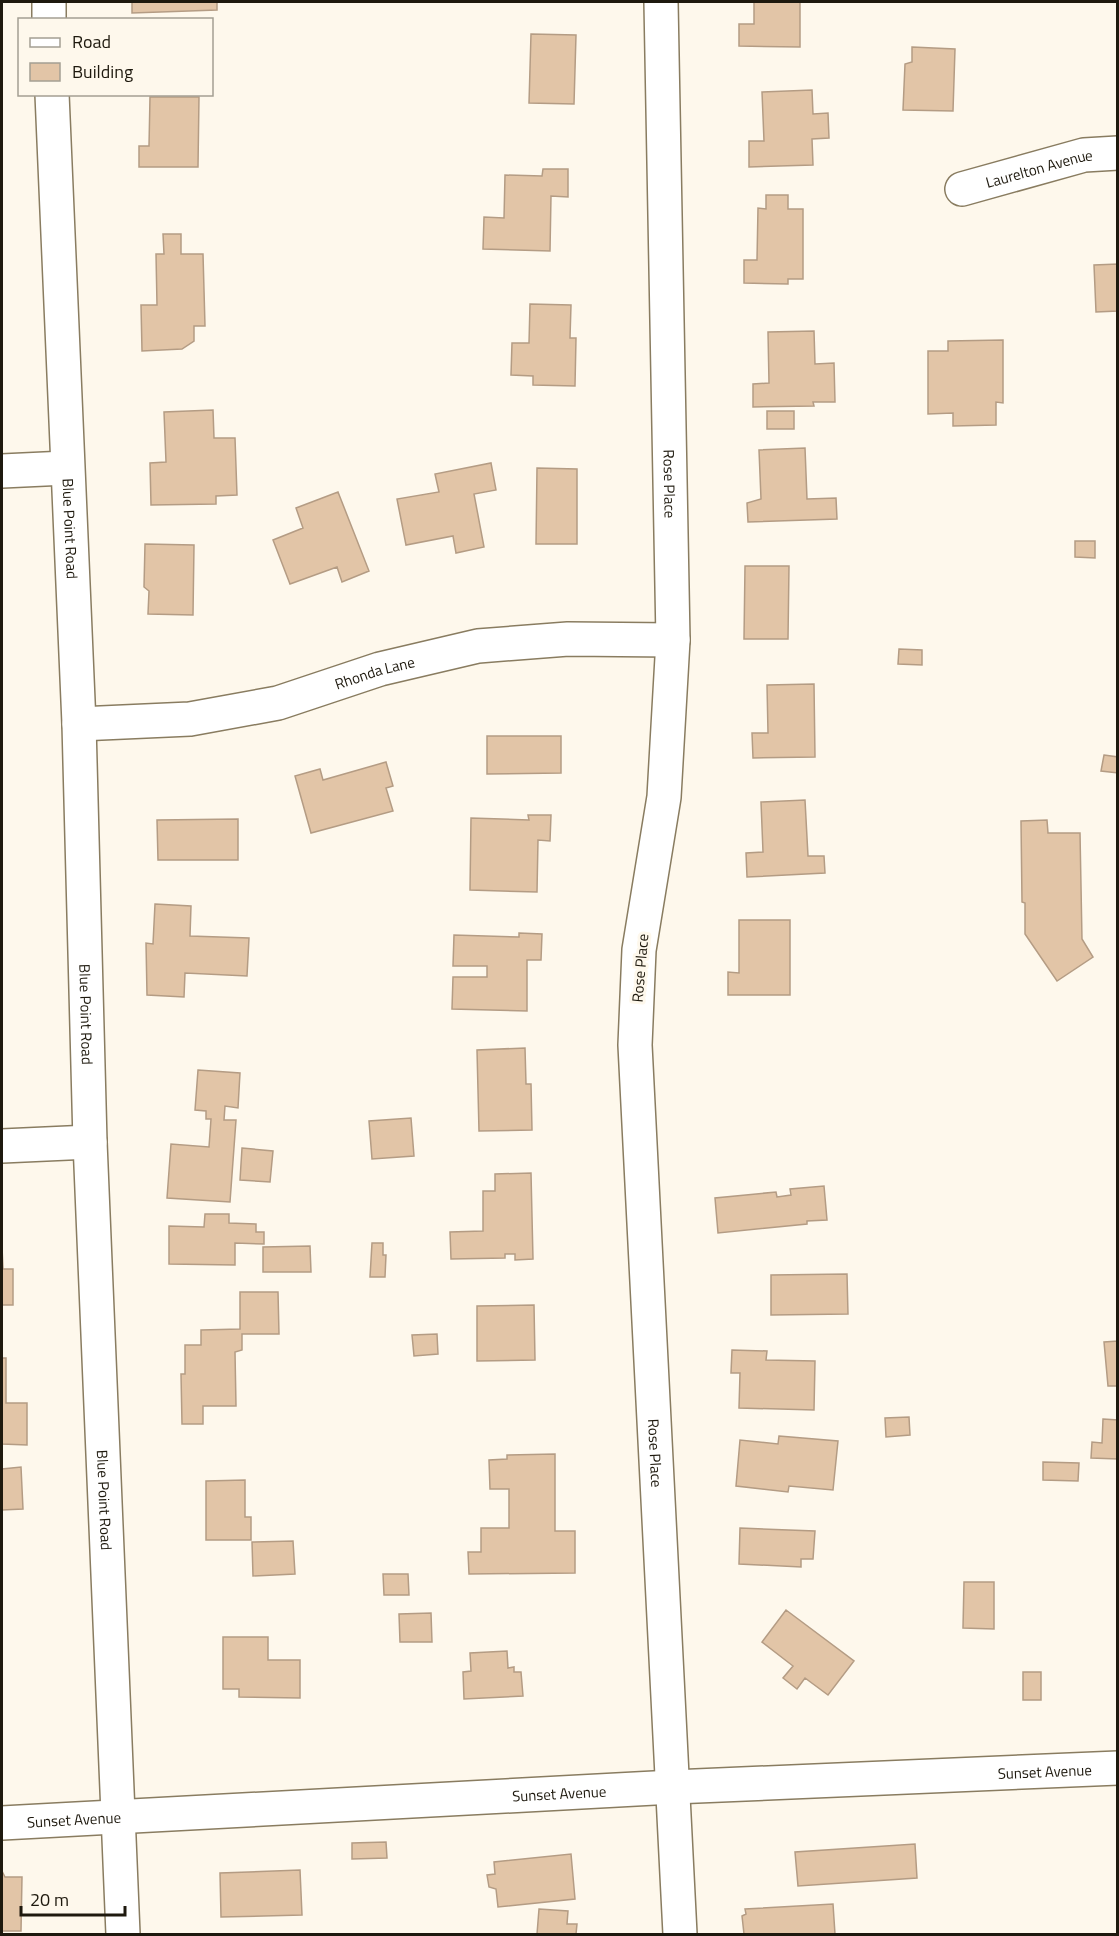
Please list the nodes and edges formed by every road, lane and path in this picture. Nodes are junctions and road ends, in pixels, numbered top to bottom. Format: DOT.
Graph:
graph roads {
  1 [pos="49,2"];
  2 [pos="661,2"];
  3 [pos="49,18"];
  4 [pos="52,96"];
  5 [pos="1118,153"];
  6 [pos="962,189"];
  7 [pos="66,468"];
  8 [pos="2,471"];
  9 [pos="673,640"];
  10 [pos="79,724"];
  11 [pos="90,1142"];
  12 [pos="2,1146"];
  13 [pos="1118,1768"];
  14 [pos="673,1787"];
  15 [pos="119,1818"];
  16 [pos="2,1823"];
  17 [pos="123,1935"];
  18 [pos="680,1935"];
  1 -- 3 [label="street"];
  2 -- 9 [label="street, Rose Place"];
  4 -- 7 [label="street, Blue Point Road"];
  5 -- 6 [label="street, Laurelton Avenue"];
  7 -- 8 [label="street"];
  7 -- 10 [label="street, Blue Point Road"];
  9 -- 10 [label="street, Rhonda Lane"];
  9 -- 14 [label="street, Rose Place"];
  10 -- 11 [label="street, Blue Point Road"];
  11 -- 12 [label="street"];
  11 -- 15 [label="street, Blue Point Road"];
  13 -- 14 [label="street, Sunset Avenue"];
  14 -- 15 [label="street, Sunset Avenue"];
  14 -- 18 [label="street, Rose Place"];
  15 -- 16 [label="street, Sunset Avenue"];
  15 -- 17 [label="street, Blue Point Road"];
}
